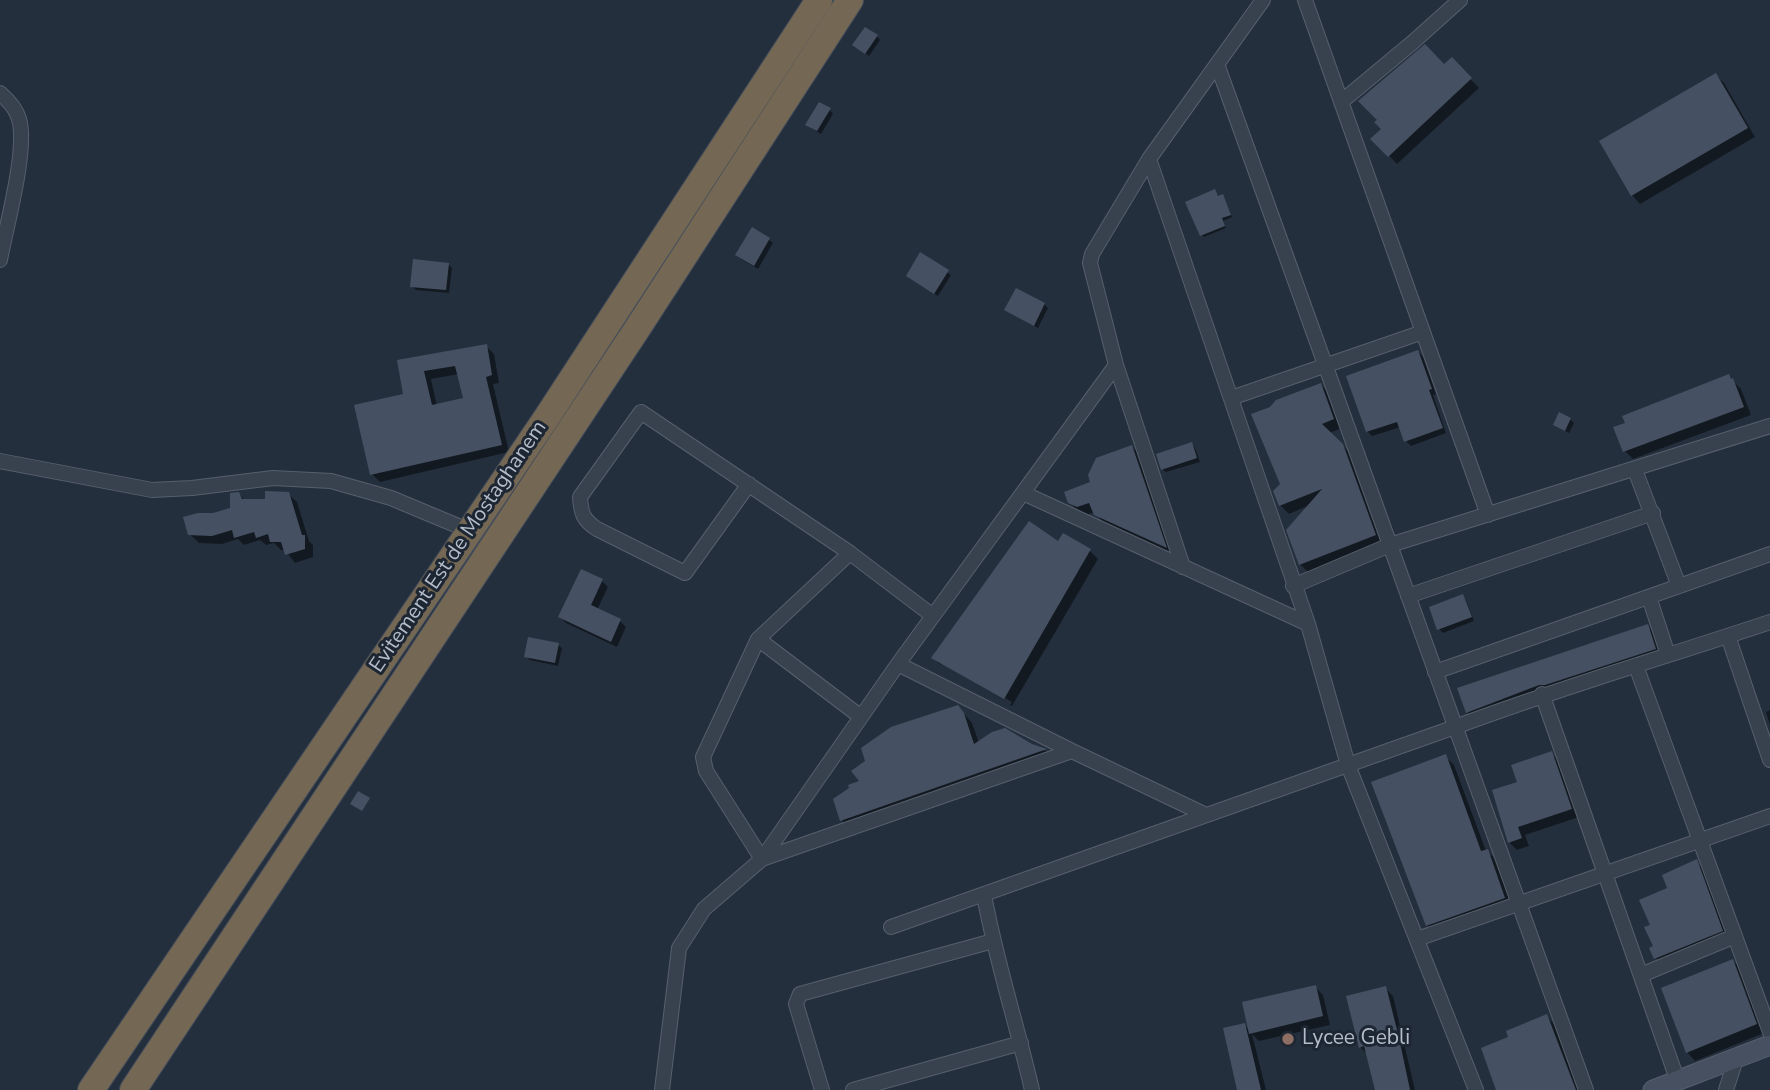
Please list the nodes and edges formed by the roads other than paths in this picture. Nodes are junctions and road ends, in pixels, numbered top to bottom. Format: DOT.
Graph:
graph roads {
  1 [pos="819,0"];
  2 [pos="850,0"];
  3 [pos="1263,0"];
  4 [pos="1305,0"];
  5 [pos="1460,0"];
  6 [pos="1217,64"];
  7 [pos="0,93"];
  8 [pos="1341,102"];
  9 [pos="1149,159"];
  10 [pos="0,260"];
  11 [pos="1423,332"];
  12 [pos="1325,364"];
  13 [pos="1116,365"];
  14 [pos="1230,398"];
  15 [pos="1770,426"];
  16 [pos="0,461"];
  17 [pos="1635,470"];
  18 [pos="749,484"];
  19 [pos="1023,493"];
  20 [pos="1653,513"];
  21 [pos="1488,515"];
  22 [pos="470,531"];
  23 [pos="1390,545"];
  24 [pos="850,553"];
  25 [pos="1770,554"];
  26 [pos="1183,567"];
  27 [pos="1293,586"];
  28 [pos="1679,586"];
  29 [pos="1408,597"];
  30 [pos="1649,597"];
  31 [pos="933,616"];
  32 [pos="1770,622"];
  33 [pos="1308,624"];
  34 [pos="1728,636"];
  35 [pos="758,639"];
  36 [pos="1668,655"];
  37 [pos="898,664"];
  38 [pos="1636,666"];
  39 [pos="1435,673"];
  40 [pos="1542,694"];
  41 [pos="861,717"];
  42 [pos="1455,727"];
  43 [pos="1072,751"];
  44 [pos="1770,760"];
  45 [pos="1348,765"];
  46 [pos="1206,815"];
  47 [pos="1770,816"];
  48 [pos="1700,840"];
  49 [pos="762,859"];
  50 [pos="1605,873"];
  51 [pos="984,895"];
  52 [pos="1518,903"];
  53 [pos="891,927"];
  54 [pos="1735,936"];
  55 [pos="1417,939"];
  56 [pos="993,941"];
  57 [pos="1641,975"];
  58 [pos="1770,1032"];
  59 [pos="1021,1043"];
  60 [pos="1770,1045"];
  61 [pos="1737,1056"];
  62 [pos="1678,1079"];
  63 [pos="91,1090"];
  64 [pos="133,1090"];
  65 [pos="662,1090"];
  66 [pos="822,1090"];
  67 [pos="853,1090"];
  68 [pos="1032,1090"];
  69 [pos="1476,1090"];
  70 [pos="1586,1090"];
  71 [pos="1653,1090"];
  72 [pos="1726,1090"];
  1 -- 22 [label="highway, Evitement Est de Mostaghanem"];
  2 -- 64 [label="highway, Evitement Est de Mostaghanem"];
  3 -- 6 [label="street"];
  4 -- 8 [label="street"];
  5 -- 8 [label="street"];
  6 -- 9 [label="street"];
  6 -- 12 [label="street"];
  7 -- 10 [label="street"];
  8 -- 11 [label="street"];
  9 -- 13 [label="street"];
  9 -- 14 [label="street"];
  11 -- 12 [label="street"];
  11 -- 21 [label="street"];
  12 -- 14 [label="street"];
  12 -- 23 [label="street"];
  13 -- 19 [label="street"];
  13 -- 26 [label="street"];
  14 -- 27 [label="street"];
  15 -- 17 [label="street"];
  16 -- 22 [label="street"];
  17 -- 20 [label="street"];
  17 -- 21 [label="street"];
  18 -- 18 [label="street"];
  18 -- 24 [label="street"];
  19 -- 26 [label="street"];
  19 -- 31 [label="street"];
  20 -- 28 [label="street"];
  20 -- 29 [label="street"];
  21 -- 23 [label="street"];
  22 -- 63 [label="highway, Evitement Est de Mostaghanem"];
  23 -- 27 [label="street"];
  23 -- 29 [label="street"];
  24 -- 31 [label="street"];
  24 -- 35 [label="street"];
  25 -- 28 [label="street"];
  26 -- 33 [label="street"];
  27 -- 33 [label="street"];
  28 -- 30 [label="street"];
  29 -- 39 [label="street"];
  30 -- 36 [label="street"];
  30 -- 39 [label="street"];
  31 -- 37 [label="street"];
  32 -- 34 [label="street"];
  33 -- 45 [label="street"];
  34 -- 36 [label="street"];
  34 -- 44 [label="street"];
  35 -- 41 [label="street"];
  35 -- 49 [label="street"];
  36 -- 38 [label="street"];
  37 -- 41 [label="street"];
  37 -- 43 [label="street"];
  38 -- 40 [label="street"];
  38 -- 48 [label="street"];
  39 -- 42 [label="street"];
  40 -- 42 [label="street"];
  40 -- 50 [label="street"];
  41 -- 49 [label="street"];
  42 -- 45 [label="street"];
  42 -- 52 [label="street"];
  43 -- 46 [label="street"];
  43 -- 49 [label="street"];
  45 -- 46 [label="street"];
  45 -- 55 [label="street"];
  46 -- 51 [label="street"];
  47 -- 48 [label="street"];
  48 -- 50 [label="street"];
  48 -- 54 [label="street"];
  49 -- 65 [label="street"];
  50 -- 52 [label="street"];
  50 -- 57 [label="street"];
  51 -- 53 [label="street"];
  51 -- 56 [label="street"];
  52 -- 55 [label="street"];
  52 -- 70 [label="street"];
  54 -- 57 [label="street"];
  54 -- 58 [label="street"];
  55 -- 69 [label="street"];
  56 -- 59 [label="street"];
  56 -- 66 [label="street"];
  57 -- 62 [label="street"];
  59 -- 67 [label="street"];
  59 -- 68 [label="street"];
  60 -- 61 [label="street"];
  61 -- 62 [label="street"];
  61 -- 72 [label="street"];
  62 -- 71 [label="street"];
}
